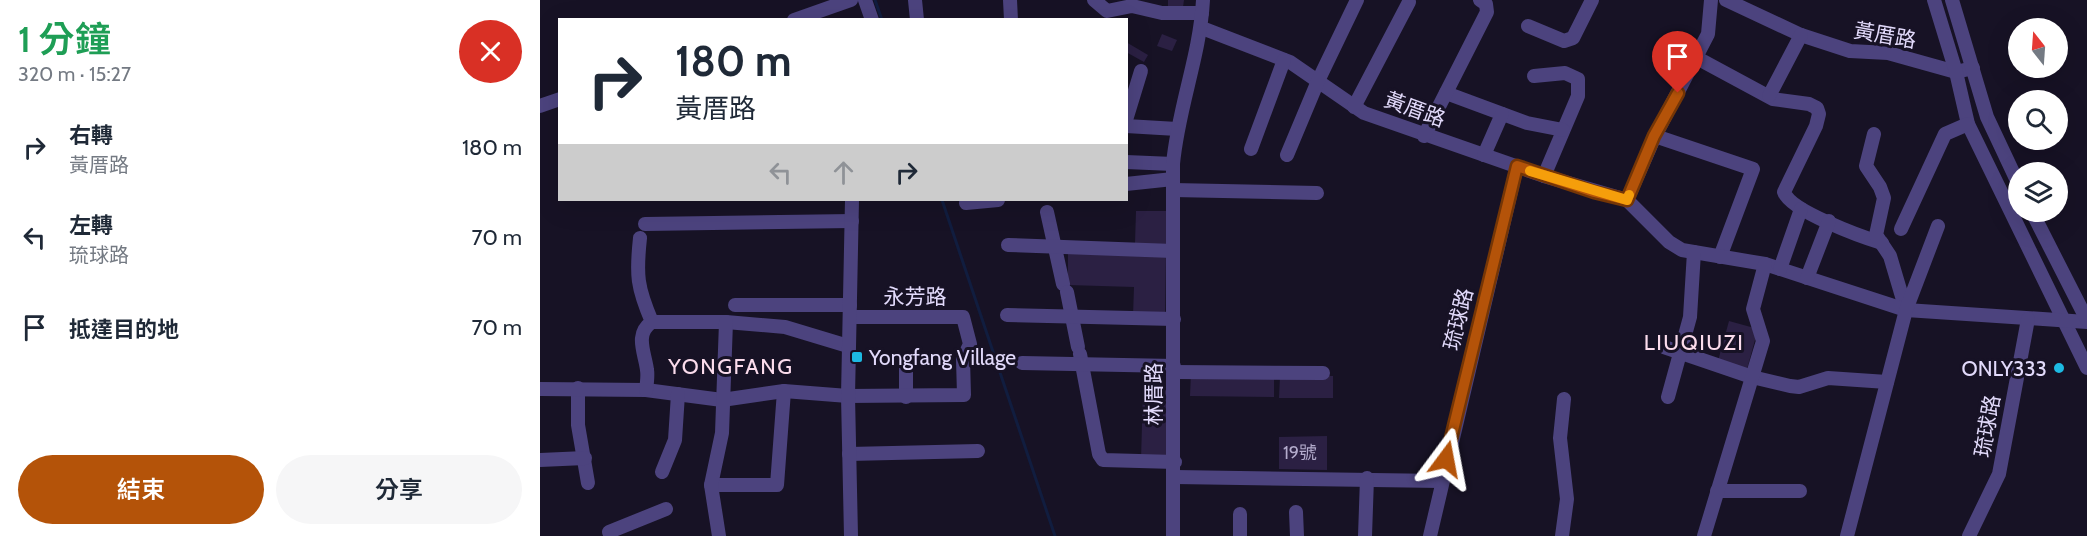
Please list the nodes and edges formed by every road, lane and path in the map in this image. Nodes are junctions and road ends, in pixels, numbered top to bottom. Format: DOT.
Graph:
graph roads {
  1 [pos="851,0"];
  2 [pos="865,0"];
  3 [pos="915,0"];
  4 [pos="1010,0"];
  5 [pos="1094,0"];
  6 [pos="1357,0"];
  7 [pos="1480,0"];
  8 [pos="1592,0"];
  9 [pos="1711,0"];
  10 [pos="1726,0"];
  11 [pos="1934,0"];
  12 [pos="1952,0"];
  13 [pos="1408,2"];
  14 [pos="1203,6"];
  15 [pos="800,18"];
  16 [pos="871,18"];
  17 [pos="917,18"];
  18 [pos="1011,18"];
  19 [pos="1528,26"];
  20 [pos="1202,28"];
  21 [pos="1801,35"];
  22 [pos="1696,58"];
  23 [pos="1284,60"];
  24 [pos="1972,68"];
  25 [pos="1141,71"];
  26 [pos="1956,72"];
  27 [pos="1534,76"];
  28 [pos="1318,81"];
  29 [pos="1446,93"];
  30 [pos="1769,96"];
  31 [pos="558,100"];
  32 [pos="540,106"];
  33 [pos="1354,106"];
  34 [pos="1128,113"];
  35 [pos="1502,114"];
  36 [pos="1968,124"];
  37 [pos="1128,126"];
  38 [pos="1177,129"];
  39 [pos="1563,130"];
  40 [pos="1874,134"];
  41 [pos="1424,136"];
  42 [pos="1654,136"];
  43 [pos="1251,149"];
  44 [pos="1287,155"];
  45 [pos="1484,155"];
  46 [pos="1128,162"];
  47 [pos="2008,162"];
  48 [pos="1173,164"];
  49 [pos="1517,166"];
  50 [pos="1544,176"];
  51 [pos="1128,184"];
  52 [pos="1173,184"];
  53 [pos="1317,192"];
  54 [pos="1627,200"];
  55 [pos="852,201"];
  56 [pos="987,201"];
  57 [pos="966,203"];
  58 [pos="1801,209"];
  59 [pos="1047,212"];
  60 [pos="852,221"];
  61 [pos="1829,221"];
  62 [pos="2037,222"];
  63 [pos="645,224"];
  64 [pos="1938,226"];
  65 [pos="1901,229"];
  66 [pos="640,238"];
  67 [pos="1882,243"];
  68 [pos="1008,245"];
  69 [pos="1055,247"];
  70 [pos="1173,251"];
  71 [pos="1694,252"];
  72 [pos="1720,257"];
  73 [pos="1765,264"];
  74 [pos="1780,269"];
  75 [pos="1807,278"];
  76 [pos="735,305"];
  77 [pos="1906,310"];
  78 [pos="850,311"];
  79 [pos="1007,315"];
  80 [pos="1072,316"];
  81 [pos="2028,318"];
  82 [pos="1174,319"];
  83 [pos="2063,320"];
  84 [pos="2087,321"];
  85 [pos="652,322"];
  86 [pos="726,322"];
  87 [pos="848,346"];
  88 [pos="1664,347"];
  89 [pos="1682,353"];
  90 [pos="1080,355"];
  91 [pos="906,362"];
  92 [pos="1022,363"];
  93 [pos="1174,369"];
  94 [pos="2087,369"];
  95 [pos="1323,373"];
  96 [pos="1752,377"];
  97 [pos="1887,382"];
  98 [pos="578,388"];
  99 [pos="540,389"];
  100 [pos="646,390"];
  101 [pos="784,391"];
  102 [pos="678,394"];
  103 [pos="848,396"];
  104 [pos="906,397"];
  105 [pos="1668,397"];
  106 [pos="1563,399"];
  107 [pos="722,400"];
  108 [pos="978,451"];
  109 [pos="849,454"];
  110 [pos="585,458"];
  111 [pos="540,460"];
  112 [pos="1175,469"];
  113 [pos="663,472"];
  114 [pos="1367,478"];
  115 [pos="1441,481"];
  116 [pos="588,483"];
  117 [pos="711,485"];
  118 [pos="1717,491"];
  119 [pos="1800,491"];
  120 [pos="666,509"];
  121 [pos="1296,512"];
  122 [pos="1240,514"];
  123 [pos="610,536"];
  124 [pos="719,536"];
  125 [pos="851,536"];
  126 [pos="1173,536"];
  127 [pos="1240,536"];
  128 [pos="1297,536"];
  129 [pos="1365,536"];
  130 [pos="1430,536"];
  131 [pos="1562,536"];
  132 [pos="1704,536"];
  133 [pos="1847,536"];
  134 [pos="1969,536"];
  1 -- 15 [label="street"];
  2 -- 16 [label="street"];
  3 -- 17 [label="street"];
  4 -- 18 [label="street"];
  5 -- 14 [label="street"];
  6 -- 28 [label="street"];
  7 -- 29 [label="street"];
  8 -- 19 [label="street"];
  9 -- 22 [label="street"];
  10 -- 21 [label="street, 黃厝路"];
  11 -- 26 [label="street"];
  12 -- 24 [label="street"];
  13 -- 33 [label="street"];
  14 -- 20 [label="street, 林厝路"];
  20 -- 23 [label="street, 黃厝路"];
  20 -- 38 [label="street, 林厝路"];
  21 -- 26 [label="street, 黃厝路"];
  21 -- 30 [label="street"];
  22 -- 30 [label="street"];
  22 -- 42 [label="street"];
  23 -- 28 [label="street, 黃厝路"];
  23 -- 43 [label="street"];
  24 -- 26 [label="street, 黃厝路"];
  24 -- 47 [label="street"];
  25 -- 34 [label="street"];
  26 -- 36 [label="street"];
  27 -- 39 [label="street"];
  28 -- 33 [label="street, 黃厝路"];
  28 -- 44 [label="street"];
  29 -- 35 [label="street"];
  29 -- 41 [label="street"];
  30 -- 58 [label="street"];
  31 -- 32 [label="street"];
  33 -- 41 [label="street, 黃厝路"];
  35 -- 39 [label="street"];
  35 -- 45 [label="street"];
  36 -- 65 [label="street"];
  36 -- 83 [label="street"];
  37 -- 38 [label="street"];
  38 -- 48 [label="street, 林厝路"];
  39 -- 50 [label="street"];
  40 -- 67 [label="street"];
  41 -- 45 [label="street, 黃厝路"];
  42 -- 54 [label="street"];
  42 -- 72 [label="street"];
  45 -- 49 [label="street, 黃厝路"];
  46 -- 48 [label="street"];
  48 -- 52 [label="street, 林厝路"];
  49 -- 50 [label="street, 黃厝路"];
  49 -- 115 [label="street, 琉球路"];
  50 -- 54 [label="street, 黃厝路"];
  51 -- 52 [label="street"];
  52 -- 53 [label="street"];
  52 -- 70 [label="street, 林厝路"];
  54 -- 71 [label="street"];
  55 -- 60 [label="street"];
  56 -- 57 [label="street"];
  58 -- 61 [label="street"];
  58 -- 74 [label="street"];
  59 -- 69 [label="street"];
  60 -- 63 [label="street"];
  60 -- 78 [label="street"];
  61 -- 67 [label="street"];
  61 -- 75 [label="street"];
  62 -- 84 [label="street"];
  64 -- 77 [label="street"];
  66 -- 85 [label="street"];
  67 -- 77 [label="street"];
  68 -- 69 [label="street"];
  69 -- 70 [label="street"];
  69 -- 80 [label="street"];
  70 -- 82 [label="street, 林厝路"];
  71 -- 72 [label="street"];
  71 -- 89 [label="street"];
  72 -- 73 [label="street"];
  73 -- 74 [label="street"];
  73 -- 96 [label="street"];
  74 -- 75 [label="street"];
  75 -- 77 [label="street"];
  76 -- 78 [label="street"];
  77 -- 81 [label="street"];
  77 -- 97 [label="street"];
  78 -- 87 [label="street"];
  78 -- 104 [label="street, 永芳路"];
  79 -- 80 [label="street"];
  80 -- 82 [label="street"];
  80 -- 90 [label="street"];
  81 -- 83 [label="street"];
  81 -- 134 [label="street, 琉球路"];
  82 -- 93 [label="street, 林厝路"];
  83 -- 84 [label="street"];
  83 -- 94 [label="street"];
  85 -- 86 [label="street"];
  85 -- 100 [label="street"];
  86 -- 87 [label="street"];
  86 -- 107 [label="street"];
  87 -- 103 [label="street"];
  88 -- 89 [label="street"];
  89 -- 96 [label="street"];
  89 -- 105 [label="street"];
  90 -- 92 [label="street"];
  90 -- 93 [label="street"];
  90 -- 112 [label="street"];
  91 -- 104 [label="street"];
  93 -- 95 [label="street"];
  93 -- 112 [label="street, 林厝路"];
  96 -- 97 [label="street"];
  96 -- 118 [label="street"];
  97 -- 133 [label="street"];
  98 -- 99 [label="street, 永芳路"];
  98 -- 100 [label="street, 永芳路"];
  98 -- 110 [label="street"];
  100 -- 102 [label="street, 永芳路"];
  101 -- 103 [label="street, 永芳路"];
  101 -- 107 [label="street, 永芳路"];
  101 -- 117 [label="street"];
  102 -- 107 [label="street, 永芳路"];
  102 -- 113 [label="street"];
  103 -- 104 [label="street, 永芳路"];
  103 -- 109 [label="street"];
  106 -- 131 [label="street"];
  107 -- 117 [label="street"];
  108 -- 109 [label="street"];
  109 -- 125 [label="street"];
  110 -- 111 [label="street"];
  110 -- 116 [label="street"];
  112 -- 114 [label="street"];
  112 -- 126 [label="street, 林厝路"];
  114 -- 115 [label="street"];
  114 -- 129 [label="street"];
  115 -- 130 [label="street, 琉球路"];
  117 -- 124 [label="street"];
  118 -- 119 [label="street"];
  118 -- 132 [label="street"];
  120 -- 123 [label="street"];
  121 -- 128 [label="street"];
  122 -- 127 [label="street"];
}
